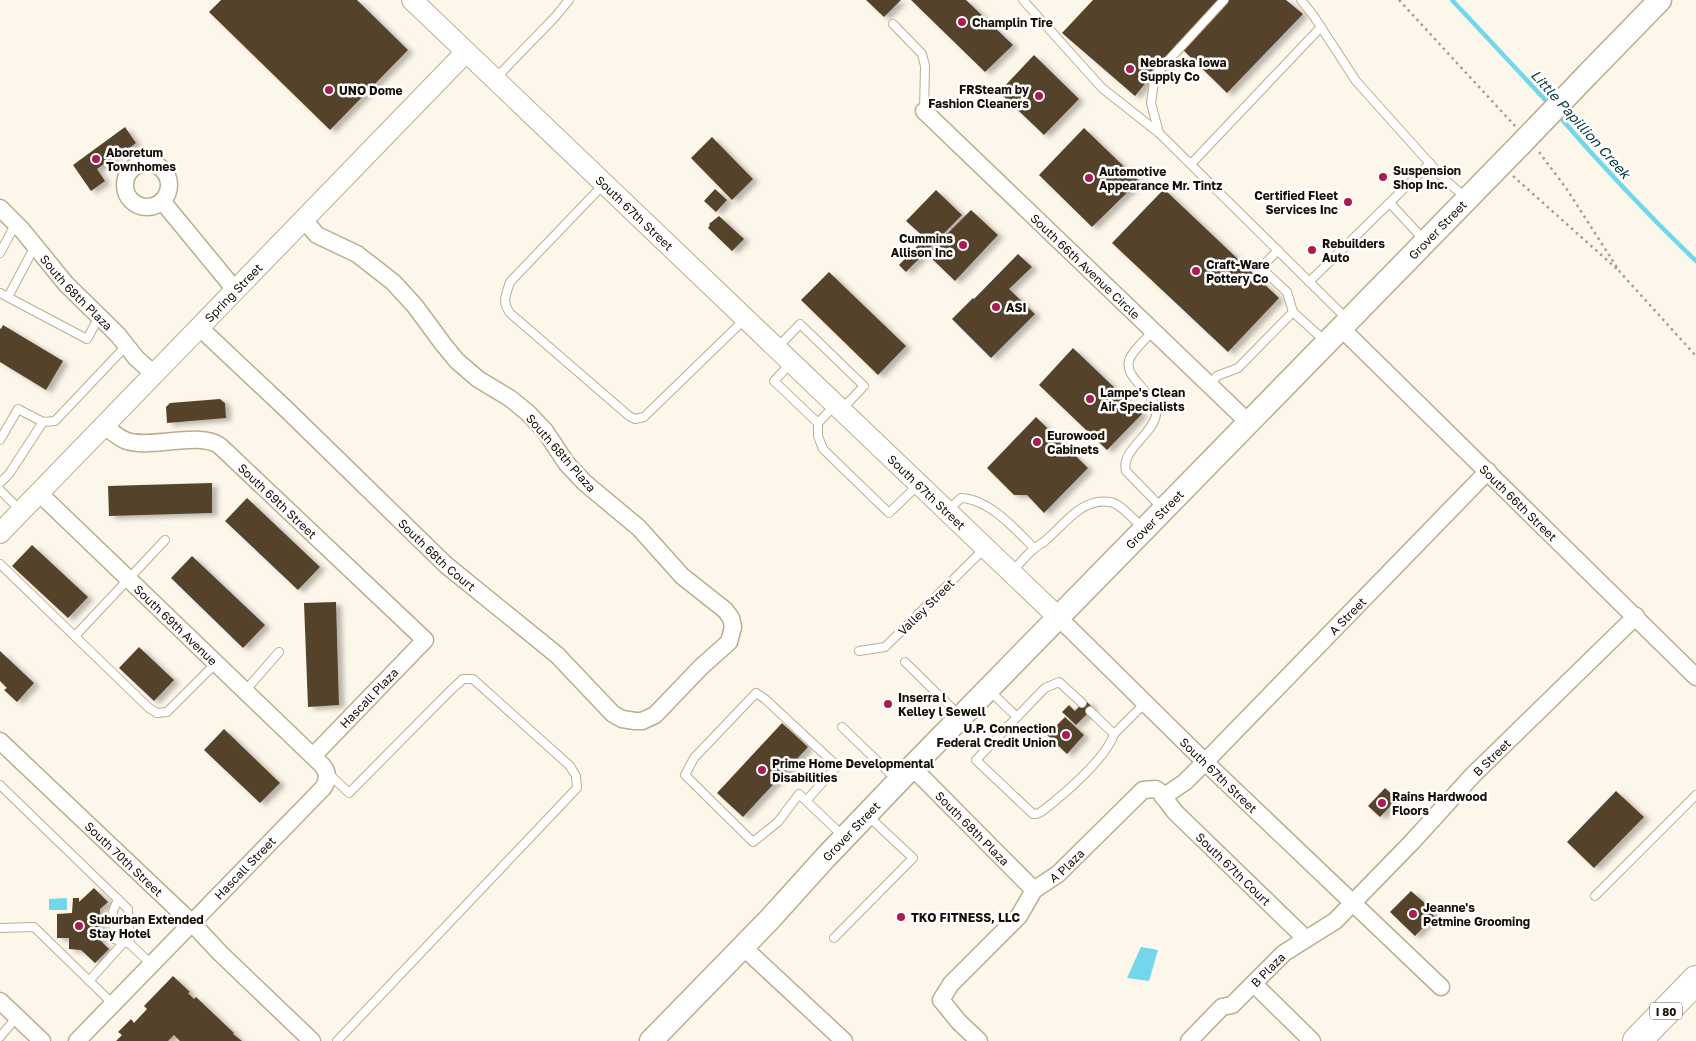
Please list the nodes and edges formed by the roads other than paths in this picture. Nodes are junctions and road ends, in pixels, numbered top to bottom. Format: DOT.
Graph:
graph roads {
  1 [pos="412,0"];
  2 [pos="569,0"];
  3 [pos="1023,0"];
  4 [pos="1224,0"];
  5 [pos="1301,0"];
  6 [pos="1660,0"];
  7 [pos="892,24"];
  8 [pos="1321,28"];
  9 [pos="466,52"];
  10 [pos="495,80"];
  11 [pos="924,111"];
  12 [pos="1159,133"];
  13 [pos="1430,163"];
  14 [pos="1191,164"];
  15 [pos="604,184"];
  16 [pos="1467,199"];
  17 [pos="162,201"];
  18 [pos="1390,203"];
  19 [pos="0,208"];
  20 [pos="304,220"];
  21 [pos="16,223"];
  22 [pos="1425,242"];
  23 [pos="35,246"];
  24 [pos="1278,250"];
  25 [pos="0,253"];
  26 [pos="1310,282"];
  27 [pos="236,291"];
  28 [pos="0,293"];
  29 [pos="8,297"];
  30 [pos="1292,312"];
  31 [pos="99,317"];
  32 [pos="745,319"];
  33 [pos="200,328"];
  34 [pos="1338,330"];
  35 [pos="1153,331"];
  36 [pos="126,346"];
  37 [pos="776,349"];
  38 [pos="791,363"];
  39 [pos="154,374"];
  40 [pos="1209,385"];
  41 [pos="838,408"];
  42 [pos="43,422"];
  43 [pos="1248,422"];
  44 [pos="818,423"];
  45 [pos="104,425"];
  46 [pos="0,440"];
  47 [pos="1488,471"];
  48 [pos="0,483"];
  49 [pos="918,485"];
  50 [pos="0,490"];
  51 [pos="39,493"];
  52 [pos="1163,510"];
  53 [pos="21,512"];
  54 [pos="947,512"];
  55 [pos="1144,529"];
  56 [pos="0,533"];
  57 [pos="165,540"];
  58 [pos="985,548"];
  59 [pos="1034,548"];
  60 [pos="0,564"];
  61 [pos="1011,573"];
  62 [pos="129,580"];
  63 [pos="1636,616"];
  64 [pos="1058,618"];
  65 [pos="75,636"];
  66 [pos="425,640"];
  67 [pos="859,651"];
  68 [pos="279,652"];
  69 [pos="905,662"];
  70 [pos="216,663"];
  71 [pos="1696,677"];
  72 [pos="686,682"];
  73 [pos="988,689"];
  74 [pos="245,691"];
  75 [pos="1082,703"];
  76 [pos="1145,703"];
  77 [pos="1090,711"];
  78 [pos="961,717"];
  79 [pos="1017,717"];
  80 [pos="842,727"];
  81 [pos="1114,734"];
  82 [pos="0,741"];
  83 [pos="313,756"];
  84 [pos="1205,762"];
  85 [pos="327,773"];
  86 [pos="905,774"];
  87 [pos="0,785"];
  88 [pos="1696,796"];
  89 [pos="1163,797"];
  90 [pos="806,801"];
  91 [pos="866,815"];
  92 [pos="845,837"];
  93 [pos="1034,890"];
  94 [pos="1595,896"];
  95 [pos="118,899"];
  96 [pos="1352,903"];
  97 [pos="192,923"];
  98 [pos="0,928"];
  99 [pos="834,938"];
  100 [pos="1306,939"];
  101 [pos="127,943"];
  102 [pos="743,946"];
  103 [pos="151,964"];
  104 [pos="1696,980"];
  105 [pos="89,981"];
  106 [pos="1254,984"];
  107 [pos="1441,987"];
  108 [pos="0,1001"];
  109 [pos="113,1004"];
  110 [pos="17,1018"];
  111 [pos="0,1037"];
  112 [pos="42,1041"];
  113 [pos="77,1041"];
  114 [pos="312,1041"];
  115 [pos="337,1041"];
  116 [pos="651,1041"];
  117 [pos="844,1041"];
  118 [pos="979,1041"];
  119 [pos="1189,1041"];
  120 [pos="1312,1041"];
  121 [pos="1637,1041"];
  1 -- 9 [label="street, South 67th Street"];
  2 -- 10 [label="lane"];
  3 -- 12 [label="lane"];
  4 -- 12 [label="lane"];
  5 -- 8 [label="lane"];
  6 -- 16 [label="main road, Grover Street, bridge"];
  7 -- 11 [label="lane"];
  8 -- 13 [label="lane"];
  8 -- 14 [label="lane"];
  9 -- 10 [label="street, South 67th Street"];
  9 -- 20 [label="street, Spring Street"];
  10 -- 15 [label="street, South 67th Street"];
  11 -- 35 [label="street, South 66th Avenue Circle"];
  12 -- 14 [label="lane"];
  13 -- 16 [label="lane"];
  13 -- 18 [label="lane"];
  14 -- 24 [label="lane"];
  15 -- 32 [label="street, South 67th Street"];
  15 -- 32 [label="lane"];
  16 -- 22 [label="main road, Grover Street"];
  17 -- 27 [label="street"];
  18 -- 22 [label="lane"];
  18 -- 26 [label="lane"];
  19 -- 21 [label="street, South 68th Plaza"];
  20 -- 27 [label="street, Spring Street"];
  20 -- 72 [label="street, South 68th Plaza"];
  21 -- 23 [label="street, South 68th Plaza"];
  21 -- 25 [label="lane"];
  22 -- 34 [label="main road, Grover Street"];
  23 -- 29 [label="lane"];
  23 -- 31 [label="street, South 68th Plaza"];
  24 -- 26 [label="lane"];
  24 -- 30 [label="lane"];
  26 -- 34 [label="lane"];
  27 -- 33 [label="street, Spring Street"];
  28 -- 29 [label="lane"];
  29 -- 31 [label="lane"];
  30 -- 34 [label="lane"];
  30 -- 40 [label="lane"];
  31 -- 36 [label="street, South 68th Plaza"];
  32 -- 37 [label="street, South 67th Street"];
  33 -- 39 [label="street, Spring Street"];
  33 -- 72 [label="street, South 68th Court"];
  34 -- 43 [label="main road, Grover Street"];
  34 -- 47 [label="street, South 66th Street"];
  35 -- 40 [label="street, South 66th Avenue Circle"];
  35 -- 52 [label="lane"];
  36 -- 39 [label="street, South 68th Plaza"];
  36 -- 42 [label="lane"];
  37 -- 38 [label="street, South 67th Street"];
  37 -- 41 [label="lane"];
  38 -- 41 [label="street, South 67th Street"];
  38 -- 44 [label="lane"];
  39 -- 45 [label="street, Spring Street"];
  40 -- 43 [label="street, South 66th Avenue Circle"];
  41 -- 44 [label="lane"];
  41 -- 49 [label="street, South 67th Street"];
  42 -- 46 [label="lane"];
  42 -- 48 [label="lane"];
  43 -- 52 [label="main road, Grover Street"];
  44 -- 49 [label="lane"];
  45 -- 51 [label="street, Spring Street"];
  45 -- 66 [label="street, South 69th Street"];
  47 -- 63 [label="street, South 66th Street"];
  47 -- 84 [label="street, A Street"];
  49 -- 54 [label="street, South 67th Street"];
  50 -- 53 [label="lane"];
  51 -- 53 [label="street, Spring Street"];
  51 -- 62 [label="street, South 69th Avenue"];
  52 -- 55 [label="main road, Grover Street"];
  53 -- 56 [label="street, Spring Street"];
  54 -- 58 [label="street, South 67th Street"];
  54 -- 59 [label="lane"];
  55 -- 59 [label="lane"];
  55 -- 64 [label="main road, Grover Street"];
  57 -- 62 [label="lane"];
  58 -- 61 [label="street, South 67th Street"];
  58 -- 67 [label="lane, Valley Street"];
  59 -- 61 [label="lane"];
  60 -- 65 [label="lane"];
  61 -- 64 [label="street, South 67th Street"];
  62 -- 65 [label="lane"];
  62 -- 70 [label="street, South 69th Avenue"];
  63 -- 71 [label="street, South 66th Street"];
  63 -- 96 [label="street, B Street"];
  64 -- 73 [label="main road, Grover Street"];
  64 -- 76 [label="street, South 67th Street"];
  65 -- 70 [label="lane"];
  66 -- 83 [label="street, Hascall Plaza"];
  68 -- 74 [label="lane"];
  69 -- 78 [label="lane"];
  70 -- 74 [label="street, South 69th Avenue"];
  73 -- 78 [label="main road, Grover Street"];
  73 -- 79 [label="lane"];
  74 -- 83 [label="street, South 69th Avenue"];
  75 -- 79 [label="lane"];
  76 -- 81 [label="lane"];
  76 -- 84 [label="street, South 67th Street"];
  77 -- 81 [label="lane"];
  78 -- 86 [label="main road, Grover Street"];
  79 -- 81 [label="lane"];
  80 -- 86 [label="lane"];
  82 -- 97 [label="street, South 70th Street"];
  83 -- 85 [label="street"];
  84 -- 89 [label="street"];
  84 -- 96 [label="street, South 67th Street"];
  85 -- 97 [label="street, Hascall Street"];
  85 -- 115 [label="lane"];
  86 -- 91 [label="main road, Grover Street"];
  86 -- 93 [label="street, South 68th Plaza"];
  87 -- 95 [label="lane"];
  88 -- 94 [label="lane"];
  89 -- 93 [label="street, A Plaza"];
  89 -- 100 [label="street, South 67th Court"];
  90 -- 90 [label="lane"];
  90 -- 92 [label="lane"];
  91 -- 92 [label="main road, Grover Street"];
  91 -- 99 [label="lane"];
  92 -- 102 [label="main road, Grover Street"];
  93 -- 118 [label="street, A Plaza"];
  95 -- 101 [label="lane"];
  95 -- 101 [label="lane"];
  96 -- 100 [label="street, B Plaza"];
  96 -- 107 [label="street, South 67th Street"];
  97 -- 103 [label="street, Hascall Street"];
  97 -- 114 [label="street, South 70th Street"];
  98 -- 105 [label="lane"];
  100 -- 106 [label="street, B Plaza"];
  101 -- 103 [label="lane"];
  101 -- 105 [label="lane"];
  102 -- 116 [label="main road, Grover Street"];
  102 -- 117 [label="street"];
  103 -- 109 [label="street, Hascall Street"];
  104 -- 121 [label="highway, I 80"];
  105 -- 109 [label="lane"];
  106 -- 119 [label="street, B Plaza"];
  106 -- 120 [label="street"];
  108 -- 110 [label="street"];
  109 -- 113 [label="street, Hascall Street"];
  110 -- 111 [label="lane"];
  110 -- 112 [label="street"];
}
